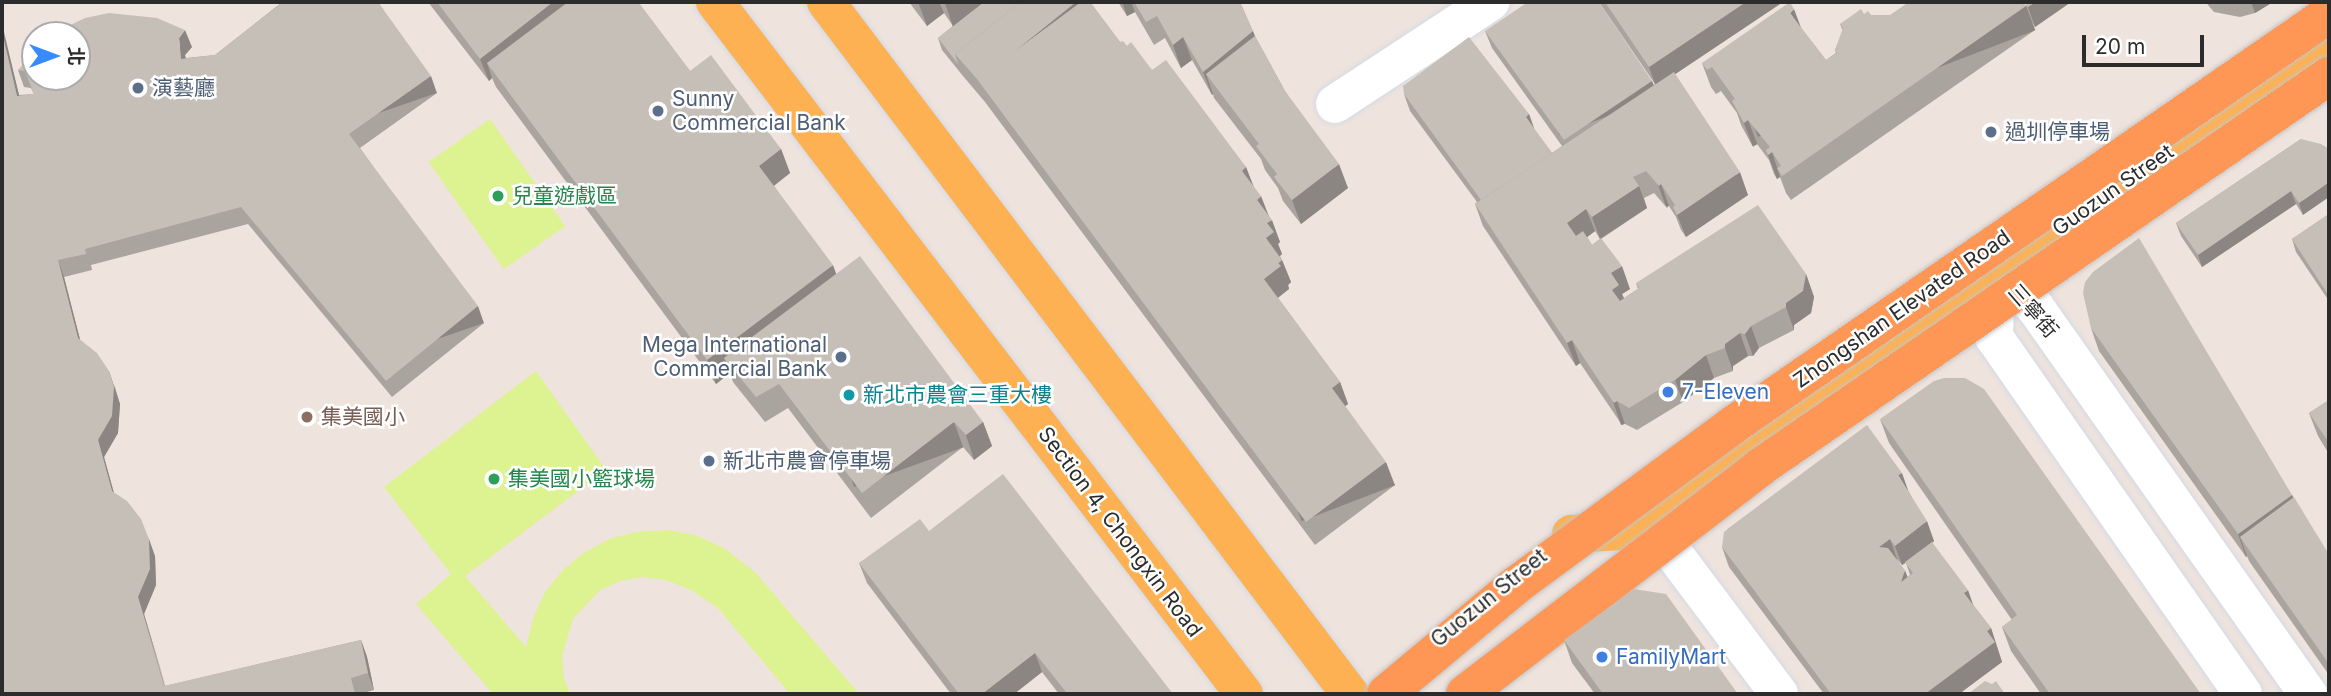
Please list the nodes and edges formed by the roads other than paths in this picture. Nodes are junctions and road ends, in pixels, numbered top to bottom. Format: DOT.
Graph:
graph roads {
  1 [pos="715,2"];
  2 [pos="826,2"];
  3 [pos="1490,2"];
  4 [pos="2329,14"];
  5 [pos="2329,41"];
  6 [pos="2329,76"];
  7 [pos="1335,104"];
  8 [pos="1996,271"];
  9 [pos="1621,531"];
  10 [pos="1677,558"];
  11 [pos="1244,694"];
  12 [pos="1350,694"];
  13 [pos="1369,694"];
  14 [pos="1386,694"];
  15 [pos="1465,694"];
  16 [pos="1479,694"];
  17 [pos="1779,694"];
  18 [pos="2243,694"];
  19 [pos="2308,694"];
  1 -- 11 [label="main road, Section 4, Chongxin Road"];
  2 -- 12 [label="main road"];
  3 -- 7 [label="street"];
  4 -- 14 [label="highway, Zhongshan Elevated Road, bridge"];
  5 -- 8 [label="main road, Guozun Street"];
  6 -- 15 [label="highway, bridge"];
  8 -- 9 [label="main road, Guozun Street"];
  8 -- 18 [label="street, 三寧街"];
  8 -- 19 [label="street, 三寧街"];
  9 -- 13 [label="main road, Guozun Street"];
  9 -- 16 [label="main road"];
  10 -- 17 [label="street"];
}
